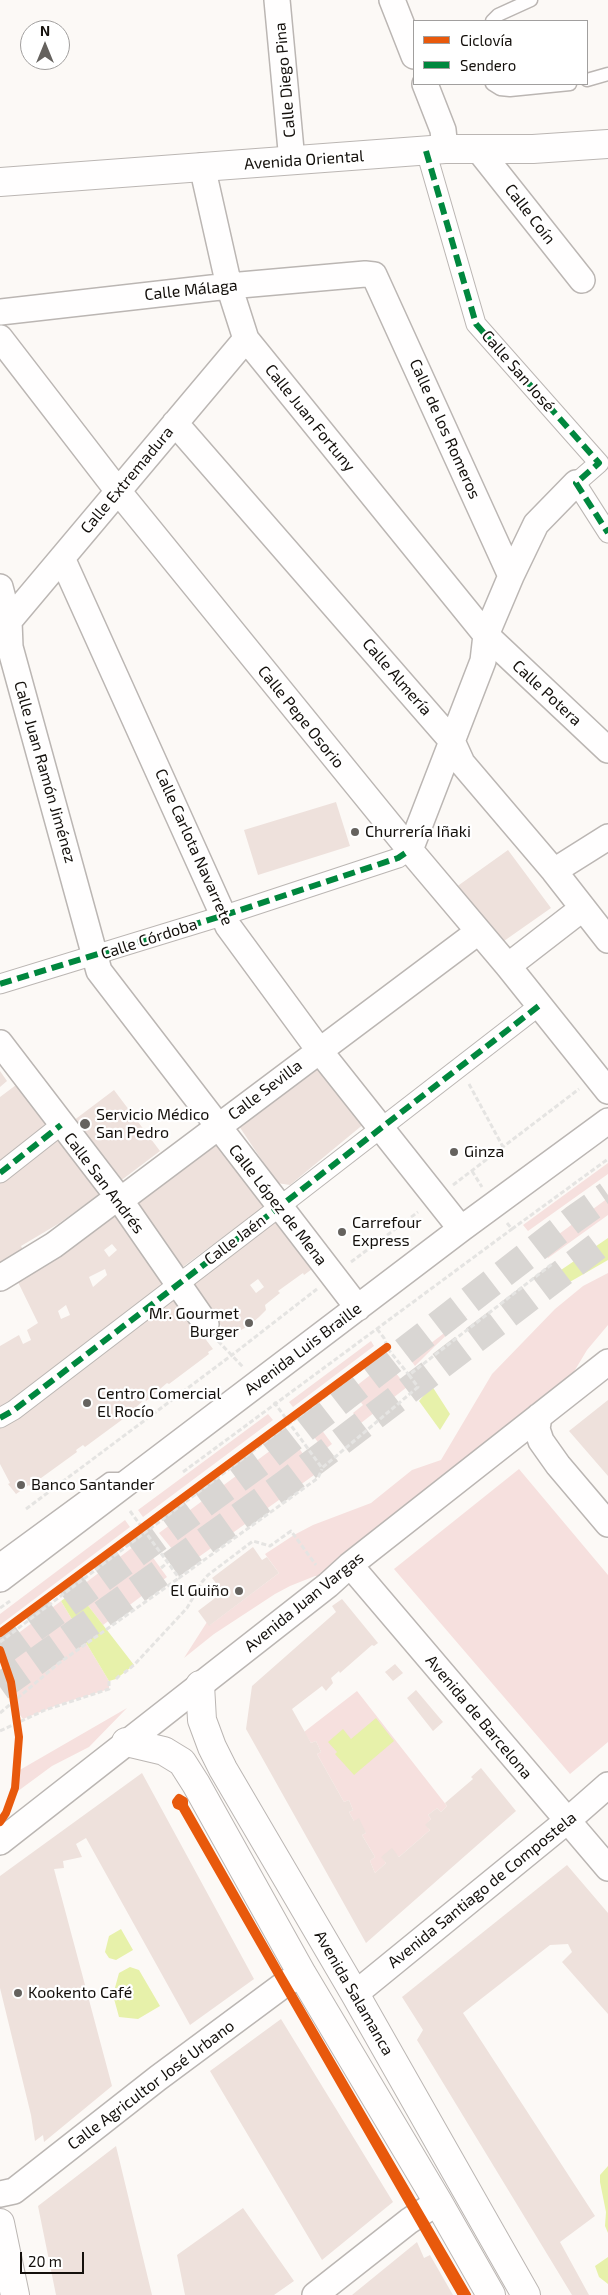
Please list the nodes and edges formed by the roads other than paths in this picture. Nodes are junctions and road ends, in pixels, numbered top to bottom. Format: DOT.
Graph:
graph roads {
  1 [pos="277,0"];
  2 [pos="392,0"];
  3 [pos="531,0"];
  4 [pos="493,20"];
  5 [pos="413,53"];
  6 [pos="608,74"];
  7 [pos="588,80"];
  8 [pos="425,85"];
  9 [pos="494,85"];
  10 [pos="560,85"];
  11 [pos="608,144"];
  12 [pos="478,149"];
  13 [pos="435,150"];
  14 [pos="292,161"];
  15 [pos="202,166"];
  16 [pos="0,182"];
  17 [pos="582,280"];
  18 [pos="378,282"];
  19 [pos="229,286"];
  20 [pos="0,312"];
  21 [pos="0,338"];
  22 [pos="246,339"];
  23 [pos="175,423"];
  24 [pos="576,484"];
  25 [pos="118,490"];
  26 [pos="608,533"];
  27 [pos="62,558"];
  28 [pos="511,576"];
  29 [pos="3,605"];
  30 [pos="486,635"];
  31 [pos="10,647"];
  32 [pos="0,683"];
  33 [pos="452,742"];
  34 [pos="608,750"];
  35 [pos="608,837"];
  36 [pos="410,850"];
  37 [pos="554,871"];
  38 [pos="583,908"];
  39 [pos="227,920"];
  40 [pos="478,932"];
  41 [pos="608,940"];
  42 [pos="96,956"];
  43 [pos="508,966"];
  44 [pos="0,984"];
  45 [pos="540,1006"];
  46 [pos="0,1043"];
  47 [pos="319,1050"];
  48 [pos="608,1092"];
  49 [pos="608,1121"];
  50 [pos="61,1125"];
  51 [pos="217,1127"];
  52 [pos="381,1127"];
  53 [pos="0,1174"];
  54 [pos="118,1197"];
  55 [pos="280,1204"];
  56 [pos="461,1229"];
  57 [pos="0,1278"];
  58 [pos="177,1284"];
  59 [pos="358,1308"];
  60 [pos="213,1334"];
  61 [pos="608,1362"];
  62 [pos="539,1416"];
  63 [pos="0,1418"];
  64 [pos="134,1479"];
  65 [pos="608,1524"];
  66 [pos="0,1560"];
  67 [pos="350,1564"];
  68 [pos="8,1588"];
  69 [pos="200,1685"];
  70 [pos="126,1742"];
  71 [pos="608,1785"];
  72 [pos="567,1821"];
  73 [pos="0,1842"];
  74 [pos="608,1868"];
  75 [pos="302,1974"];
  76 [pos="355,1994"];
  77 [pos="0,2194"];
  78 [pos="438,2202"];
  79 [pos="0,2223"];
  80 [pos="15,2295"];
  81 [pos="315,2295"];
  82 [pos="491,2295"];
  83 [pos="526,2295"];
  1 -- 14 [label="street, Calle Diego Pina"];
  2 -- 5 [label="street"];
  3 -- 4 [label="lane"];
  6 -- 7 [label="lane"];
  8 -- 13 [label="street"];
  9 -- 10 [label="lane"];
  11 -- 12 [label="street, Avenida Oriental"];
  12 -- 13 [label="street, Avenida Oriental"];
  12 -- 17 [label="street, Calle Coín"];
  13 -- 14 [label="street, Avenida Oriental"];
  13 -- 24 [label="street, Calle San José"];
  14 -- 15 [label="street, Avenida Oriental"];
  15 -- 16 [label="street, Avenida Oriental"];
  15 -- 19 [label="street, Calle Juan Fortuny"];
  18 -- 19 [label="street, Calle Málaga"];
  18 -- 28 [label="street, Calle de los Romeros"];
  19 -- 20 [label="street, Calle Málaga"];
  19 -- 22 [label="street, Calle Juan Fortuny"];
  21 -- 25 [label="street, Calle Pepe Osorio"];
  22 -- 23 [label="street, Calle Extremadura"];
  22 -- 30 [label="street, Calle Juan Fortuny"];
  23 -- 25 [label="street, Calle Extremadura"];
  23 -- 33 [label="street, Calle Almería"];
  24 -- 26 [label="street"];
  24 -- 28 [label="street"];
  25 -- 27 [label="street, Calle Extremadura"];
  25 -- 36 [label="street, Calle Pepe Osorio"];
  27 -- 29 [label="street, Calle Extremadura"];
  27 -- 39 [label="street, Calle Carlota Navarrete"];
  28 -- 30 [label="street"];
  29 -- 31 [label="street, Calle Juan Ramón Jiménez"];
  30 -- 33 [label="street"];
  30 -- 34 [label="street, Calle Potera"];
  31 -- 32 [label="street"];
  31 -- 42 [label="street, Calle Juan Ramón Jiménez"];
  33 -- 36 [label="street"];
  33 -- 37 [label="street, Calle Almería"];
  35 -- 37 [label="street"];
  36 -- 39 [label="street, Calle Córdoba"];
  36 -- 40 [label="street, Calle Pepe Osorio"];
  37 -- 38 [label="street, Calle Almería"];
  38 -- 41 [label="street, Calle Almería"];
  38 -- 43 [label="street"];
  39 -- 42 [label="street, Calle Córdoba"];
  39 -- 47 [label="street, Calle Carlota Navarrete"];
  40 -- 43 [label="street, Calle Pepe Osorio"];
  40 -- 47 [label="street, Calle Sevilla"];
  42 -- 44 [label="street, Calle Córdoba"];
  42 -- 51 [label="street, Calle López de Mena"];
  43 -- 45 [label="street, Calle Pepe Osorio"];
  45 -- 48 [label="street, Calle Pepe Osorio"];
  45 -- 52 [label="street, Calle Jaén"];
  46 -- 50 [label="street, Calle San Andrés"];
  47 -- 51 [label="street, Calle Sevilla"];
  47 -- 52 [label="street, Calle Carlota Navarrete"];
  49 -- 56 [label="street, Avenida Luis Braille"];
  50 -- 53 [label="street"];
  50 -- 54 [label="street, Calle San Andrés"];
  51 -- 54 [label="street, Calle Sevilla"];
  51 -- 55 [label="street, Calle López de Mena"];
  52 -- 55 [label="street, Calle Jaén"];
  52 -- 56 [label="street, Calle Carlota Navarrete"];
  54 -- 57 [label="street, Calle Sevilla"];
  54 -- 58 [label="street, Calle San Andrés"];
  55 -- 58 [label="street, Calle Jaén"];
  55 -- 59 [label="street, Calle López de Mena"];
  56 -- 59 [label="street, Avenida Luis Braille"];
  58 -- 60 [label="street, Calle San Andrés"];
  58 -- 63 [label="street, Calle Jaén"];
  59 -- 64 [label="street, Avenida Luis Braille"];
  61 -- 62 [label="street, Avenida Juan Vargas"];
  62 -- 65 [label="street"];
  62 -- 67 [label="street, Avenida Juan Vargas"];
  64 -- 66 [label="lane"];
  64 -- 68 [label="street, Avenida Luis Braille"];
  67 -- 69 [label="street, Avenida Juan Vargas"];
  67 -- 72 [label="street, Avenida de Barcelona"];
  69 -- 70 [label="street, Avenida Juan Vargas"];
  69 -- 76 [label="street, Avenida Salamanca"];
  70 -- 73 [label="street, Avenida Juan Vargas"];
  70 -- 75 [label="street"];
  71 -- 72 [label="street, Avenida Santiago de Compostela"];
  72 -- 74 [label="street, Avenida de Barcelona"];
  72 -- 76 [label="street, Avenida Santiago de Compostela"];
  75 -- 77 [label="street, Calle Agricultor José Urbano"];
  75 -- 78 [label="street"];
  76 -- 83 [label="street, Avenida Salamanca"];
  78 -- 81 [label="street"];
  78 -- 82 [label="street"];
  79 -- 80 [label="street"];
}
